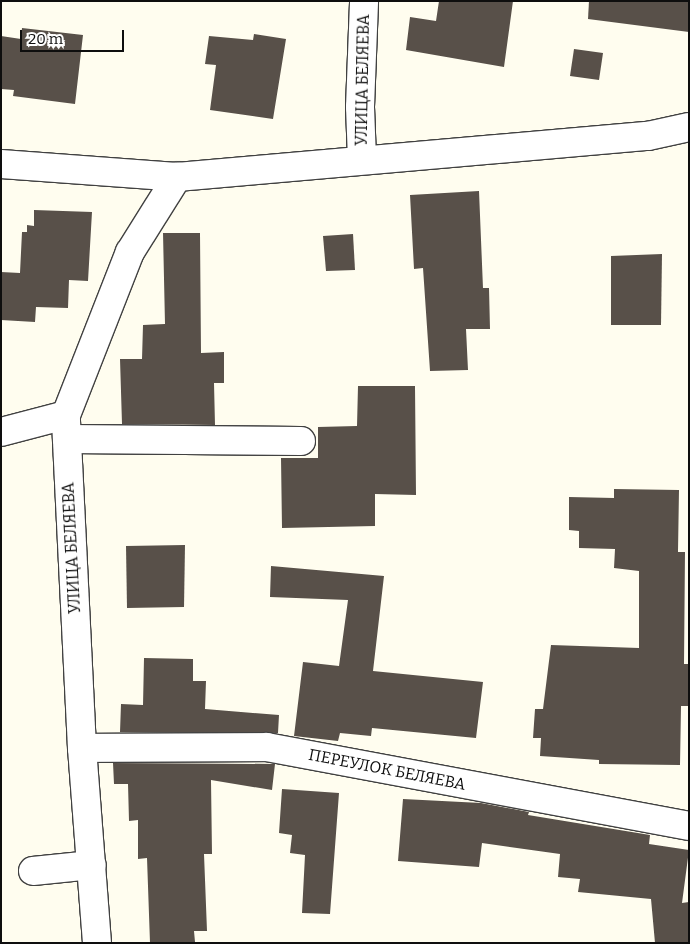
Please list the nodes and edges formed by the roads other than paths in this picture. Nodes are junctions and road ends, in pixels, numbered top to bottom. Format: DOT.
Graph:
graph roads {
  1 [pos="364,1"];
  2 [pos="689,127"];
  3 [pos="362,159"];
  4 [pos="1,164"];
  5 [pos="177,177"];
  6 [pos="67,427"];
  7 [pos="1,432"];
  8 [pos="301,441"];
  9 [pos="82,748"];
  10 [pos="689,826"];
  11 [pos="92,865"];
  12 [pos="33,871"];
  13 [pos="97,943"];
  1 -- 3 [label="street, УЛИЦА БЕЛЯЕВА"];
  2 -- 3 [label="street"];
  3 -- 5 [label="street"];
  4 -- 5 [label="street"];
  5 -- 6 [label="street, УЛИЦА БЕЛЯЕВА"];
  6 -- 7 [label="street"];
  6 -- 8 [label="street"];
  6 -- 9 [label="street, УЛИЦА БЕЛЯЕВА"];
  9 -- 10 [label="street, ПЕРЕУЛОК БЕЛЯЕВА"];
  9 -- 11 [label="street, УЛИЦА БЕЛЯЕВА"];
  11 -- 12 [label="street"];
  11 -- 13 [label="street, УЛИЦА БЕЛЯЕВА"];
}
